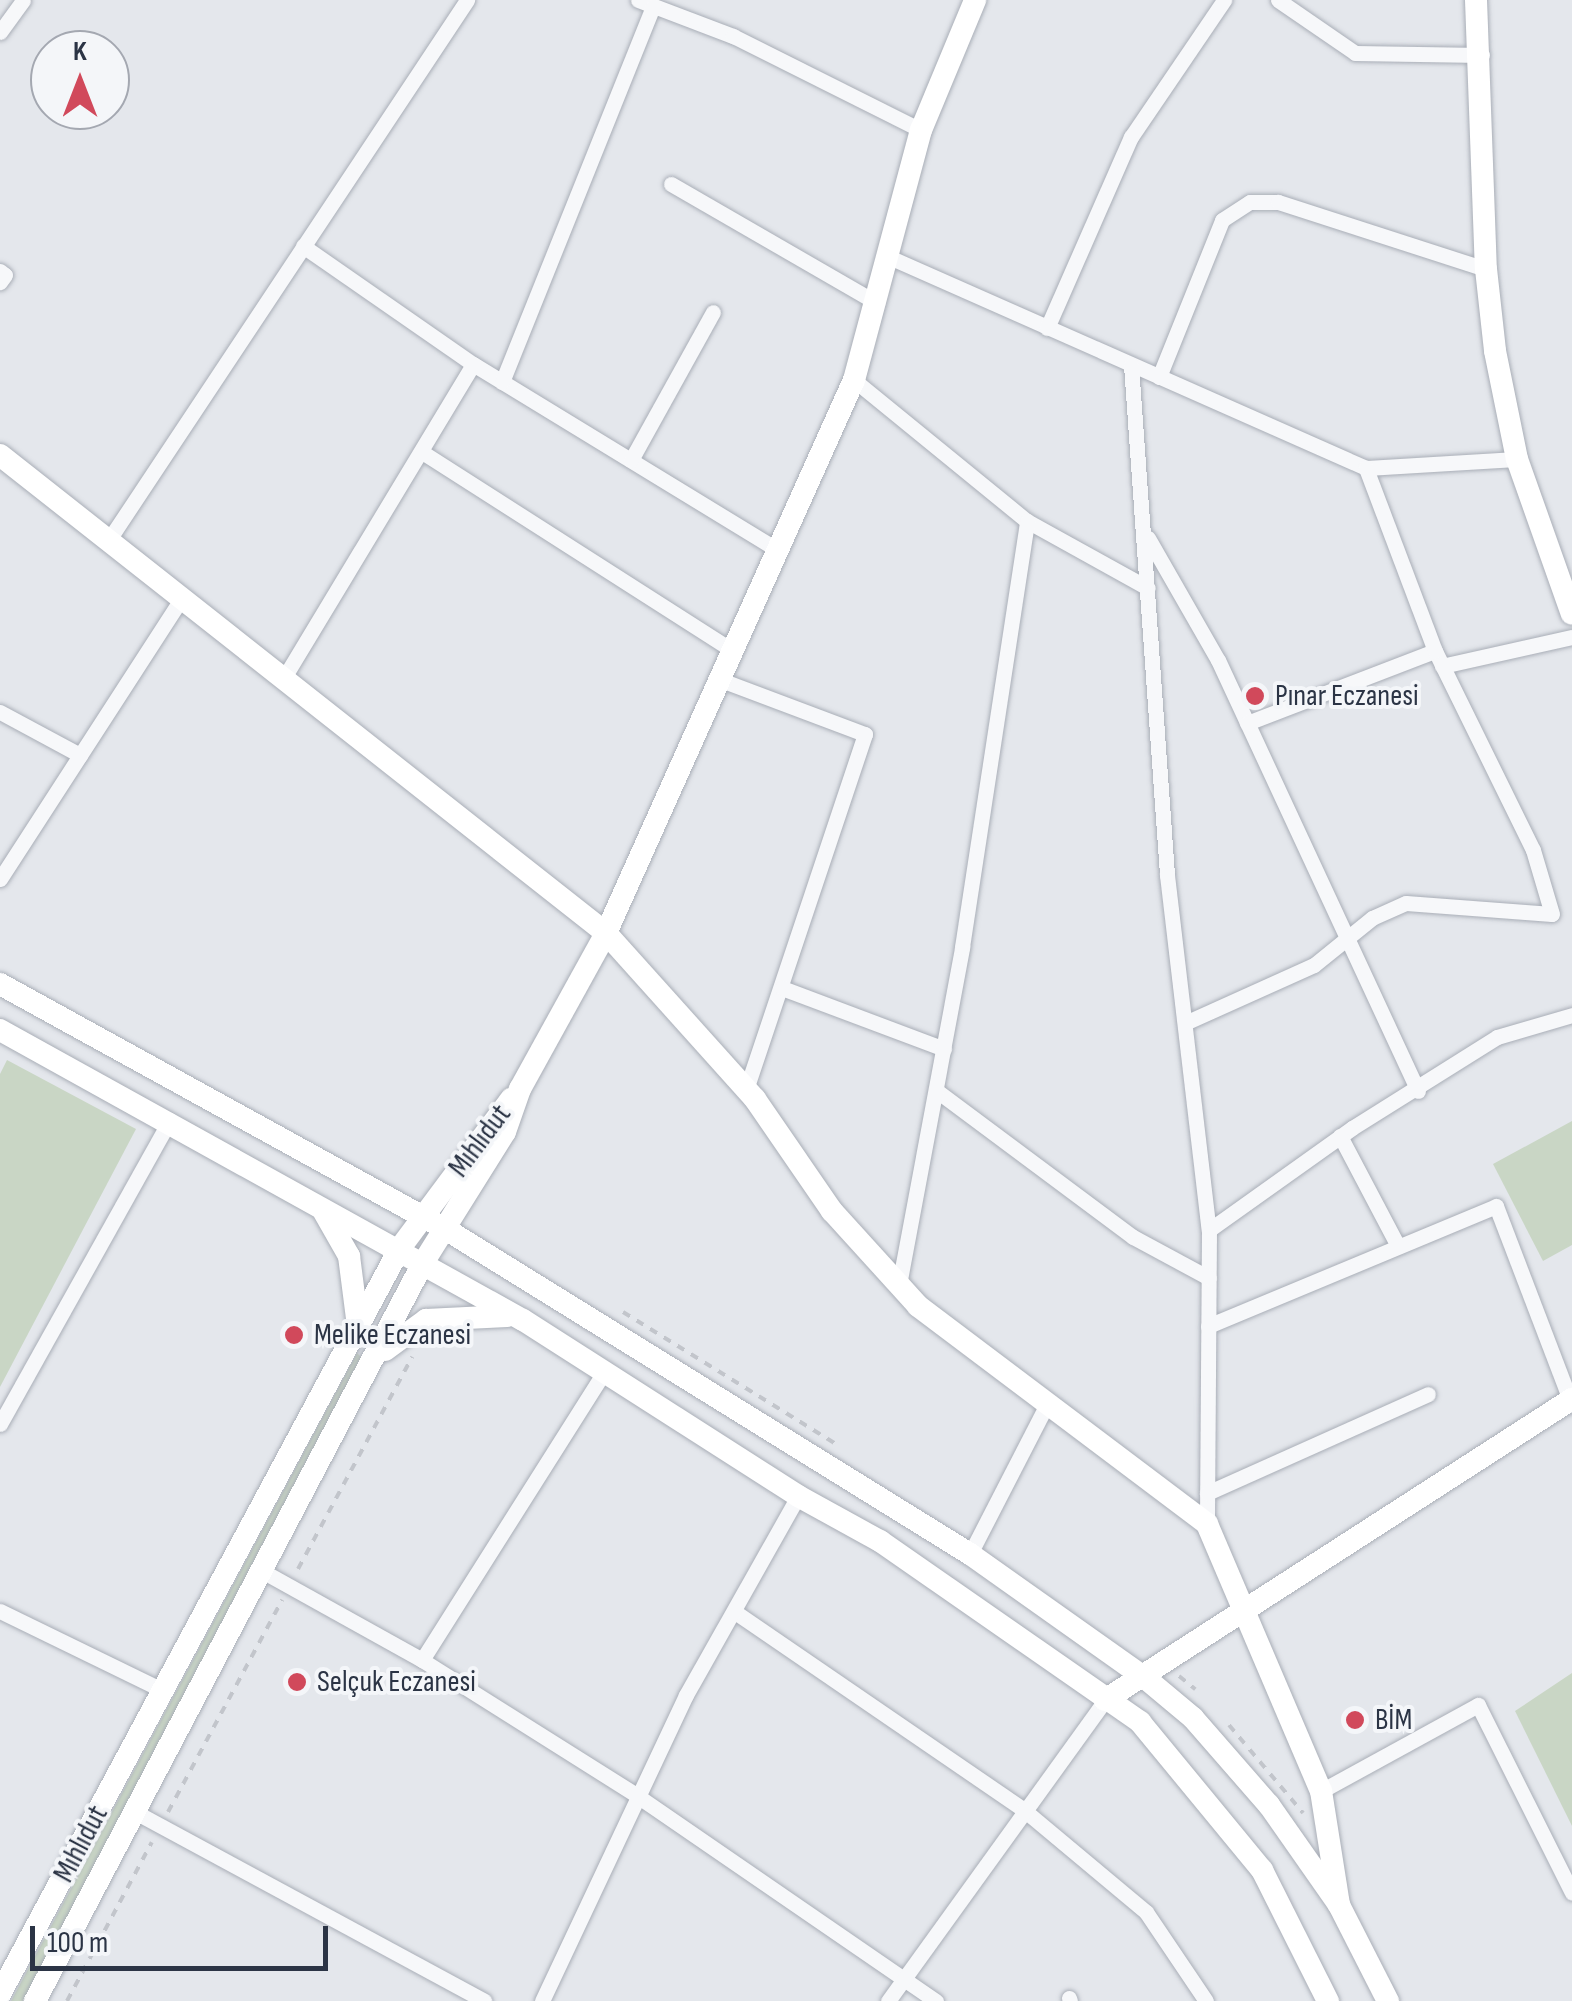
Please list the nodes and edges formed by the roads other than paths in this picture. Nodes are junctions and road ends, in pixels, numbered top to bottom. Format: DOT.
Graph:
graph roads {
  1 [pos="22,0"];
  2 [pos="467,0"];
  3 [pos="976,0"];
  4 [pos="1224,0"];
  5 [pos="1278,0"];
  6 [pos="1476,0"];
  7 [pos="646,3"];
  8 [pos="0,32"];
  9 [pos="1482,55"];
  10 [pos="921,130"];
  11 [pos="671,184"];
  12 [pos="303,246"];
  13 [pos="889,257"];
  14 [pos="1486,269"];
  15 [pos="0,270"];
  16 [pos="0,282"];
  17 [pos="877,303"];
  18 [pos="713,312"];
  19 [pos="1047,328"];
  20 [pos="473,364"];
  21 [pos="1132,365"];
  22 [pos="1159,377"];
  23 [pos="854,380"];
  24 [pos="502,382"];
  25 [pos="422,452"];
  26 [pos="0,455"];
  27 [pos="630,460"];
  28 [pos="1517,460"];
  29 [pos="1366,468"];
  30 [pos="1027,521"];
  31 [pos="1146,535"];
  32 [pos="110,538"];
  33 [pos="778,550"];
  34 [pos="1148,588"];
  35 [pos="183,596"];
  36 [pos="1572,614"];
  37 [pos="1572,638"];
  38 [pos="1435,650"];
  39 [pos="733,651"];
  40 [pos="1442,666"];
  41 [pos="286,676"];
  42 [pos="721,680"];
  43 [pos="0,712"];
  44 [pos="1247,723"];
  45 [pos="80,755"];
  46 [pos="0,879"];
  47 [pos="606,933"];
  48 [pos="1346,941"];
  49 [pos="0,984"];
  50 [pos="782,988"];
  51 [pos="1572,1015"];
  52 [pos="1185,1023"];
  53 [pos="2,1035"];
  54 [pos="944,1049"];
  55 [pos="520,1089"];
  56 [pos="746,1089"];
  57 [pos="937,1091"];
  58 [pos="1418,1091"];
  59 [pos="170,1120"];
  60 [pos="1340,1136"];
  61 [pos="316,1202"];
  62 [pos="423,1221"];
  63 [pos="448,1230"];
  64 [pos="1210,1230"];
  65 [pos="1396,1244"];
  66 [pos="400,1248"];
  67 [pos="423,1263"];
  68 [pos="1209,1278"];
  69 [pos="899,1286"];
  70 [pos="518,1317"];
  71 [pos="358,1326"];
  72 [pos="1208,1326"];
  73 [pos="372,1363"];
  74 [pos="605,1371"];
  75 [pos="1428,1394"];
  76 [pos="1571,1402"];
  77 [pos="1047,1404"];
  78 [pos="0,1424"];
  79 [pos="1207,1493"];
  80 [pos="798,1496"];
  81 [pos="1207,1524"];
  82 [pos="970,1554"];
  83 [pos="264,1572"];
  84 [pos="1247,1610"];
  85 [pos="0,1611"];
  86 [pos="735,1612"];
  87 [pos="422,1660"];
  88 [pos="1144,1677"];
  89 [pos="164,1692"];
  90 [pos="1105,1700"];
  91 [pos="1322,1792"];
  92 [pos="636,1795"];
  93 [pos="1024,1810"];
  94 [pos="135,1812"];
  95 [pos="1572,1893"];
  96 [pos="1339,1905"];
  97 [pos="904,1978"];
  98 [pos="1,1990"];
  99 [pos="36,2001"];
  100 [pos="484,2001"];
  101 [pos="542,2001"];
  102 [pos="888,2001"];
  103 [pos="936,2001"];
  104 [pos="1206,2001"];
  105 [pos="1328,2001"];
  106 [pos="1388,2001"];
  1 -- 8 [label="street"];
  2 -- 12 [label="street"];
  3 -- 10 [label="main road"];
  4 -- 19 [label="street"];
  5 -- 9 [label="street"];
  6 -- 9 [label="main road"];
  7 -- 10 [label="street"];
  7 -- 24 [label="street"];
  9 -- 14 [label="main road"];
  10 -- 13 [label="main road"];
  11 -- 17 [label="street"];
  12 -- 20 [label="street"];
  12 -- 32 [label="street"];
  13 -- 17 [label="main road"];
  13 -- 19 [label="street"];
  14 -- 22 [label="street"];
  14 -- 28 [label="main road"];
  15 -- 16 [label="street"];
  17 -- 23 [label="main road"];
  18 -- 27 [label="street"];
  19 -- 21 [label="street"];
  20 -- 24 [label="street"];
  20 -- 25 [label="street"];
  21 -- 22 [label="street"];
  21 -- 31 [label="street"];
  22 -- 29 [label="street"];
  23 -- 30 [label="street"];
  23 -- 33 [label="main road"];
  24 -- 27 [label="street"];
  25 -- 39 [label="street"];
  25 -- 41 [label="street"];
  26 -- 32 [label="main road"];
  27 -- 33 [label="street"];
  28 -- 29 [label="street"];
  28 -- 36 [label="main road"];
  29 -- 38 [label="street"];
  30 -- 34 [label="street"];
  30 -- 54 [label="street"];
  31 -- 34 [label="street"];
  31 -- 44 [label="street"];
  32 -- 35 [label="main road"];
  33 -- 39 [label="main road"];
  34 -- 52 [label="street"];
  35 -- 41 [label="main road"];
  35 -- 45 [label="street"];
  37 -- 40 [label="street"];
  38 -- 40 [label="street"];
  38 -- 44 [label="street"];
  39 -- 42 [label="main road"];
  40 -- 48 [label="street"];
  41 -- 47 [label="main road"];
  42 -- 47 [label="main road"];
  42 -- 50 [label="street"];
  43 -- 45 [label="street"];
  44 -- 48 [label="street"];
  45 -- 46 [label="street"];
  47 -- 55 [label="main road"];
  47 -- 56 [label="main road"];
  48 -- 52 [label="street"];
  48 -- 58 [label="street"];
  49 -- 62 [label="main road"];
  50 -- 54 [label="street"];
  50 -- 56 [label="street"];
  51 -- 58 [label="street"];
  52 -- 64 [label="street"];
  53 -- 59 [label="main road"];
  54 -- 57 [label="street"];
  55 -- 62 [label="main road, Mıhlıdut"];
  55 -- 63 [label="main road, Mıhlıdut"];
  56 -- 69 [label="main road"];
  57 -- 68 [label="street"];
  57 -- 69 [label="street"];
  58 -- 60 [label="street"];
  59 -- 61 [label="main road"];
  59 -- 78 [label="street"];
  60 -- 64 [label="street"];
  60 -- 65 [label="street"];
  61 -- 66 [label="main road"];
  61 -- 71 [label="main road"];
  62 -- 63 [label="main road"];
  62 -- 66 [label="main road, Mıhlıdut"];
  63 -- 67 [label="main road, Mıhlıdut"];
  63 -- 82 [label="main road"];
  64 -- 68 [label="street"];
  65 -- 72 [label="street"];
  65 -- 76 [label="street"];
  66 -- 67 [label="main road"];
  66 -- 71 [label="main road, Mıhlıdut"];
  67 -- 70 [label="main road"];
  67 -- 73 [label="main road, Mıhlıdut"];
  68 -- 72 [label="street"];
  69 -- 77 [label="main road"];
  70 -- 73 [label="main road"];
  70 -- 74 [label="main road"];
  71 -- 89 [label="main road, Mıhlıdut"];
  72 -- 79 [label="street"];
  73 -- 83 [label="main road, Mıhlıdut"];
  74 -- 80 [label="main road"];
  74 -- 87 [label="street"];
  75 -- 79 [label="street"];
  76 -- 84 [label="main road"];
  77 -- 81 [label="main road"];
  77 -- 82 [label="street"];
  79 -- 81 [label="street"];
  80 -- 86 [label="street"];
  80 -- 90 [label="main road"];
  81 -- 84 [label="main road"];
  82 -- 88 [label="main road"];
  83 -- 87 [label="street"];
  83 -- 94 [label="main road, Mıhlıdut"];
  84 -- 88 [label="main road"];
  84 -- 91 [label="main road"];
  85 -- 89 [label="street"];
  86 -- 92 [label="street"];
  86 -- 93 [label="street"];
  87 -- 92 [label="street"];
  88 -- 90 [label="main road"];
  88 -- 96 [label="main road"];
  89 -- 98 [label="main road, Mıhlıdut"];
  90 -- 93 [label="street"];
  90 -- 105 [label="main road"];
  91 -- 95 [label="street"];
  91 -- 96 [label="main road"];
  92 -- 97 [label="street"];
  92 -- 101 [label="street"];
  93 -- 97 [label="street"];
  93 -- 104 [label="street"];
  94 -- 99 [label="main road, Mıhlıdut"];
  94 -- 100 [label="street"];
  96 -- 106 [label="main road"];
  97 -- 102 [label="street"];
  97 -- 103 [label="street"];
}
